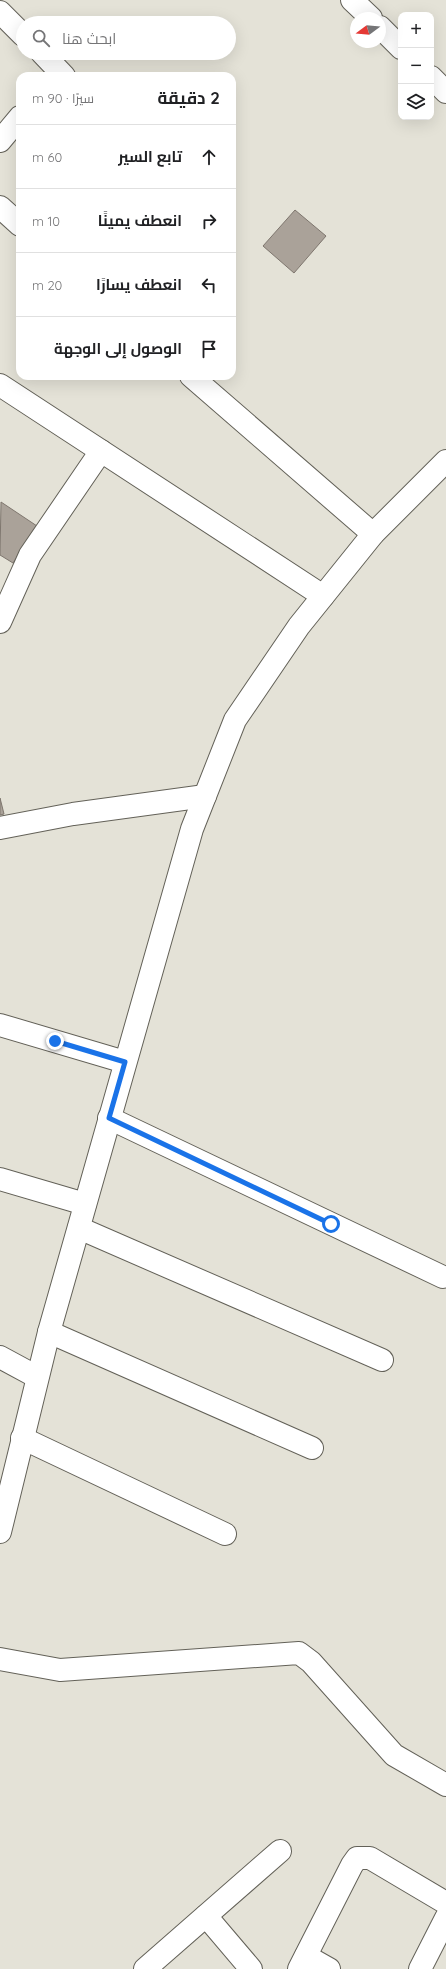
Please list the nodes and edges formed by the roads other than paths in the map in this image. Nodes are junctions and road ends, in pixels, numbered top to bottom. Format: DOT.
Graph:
graph roads {
  1 [pos="352,0"];
  2 [pos="0,12"];
  3 [pos="365,12"];
  4 [pos="16,28"];
  5 [pos="386,33"];
  6 [pos="398,45"];
  7 [pos="48,60"];
  8 [pos="57,72"];
  9 [pos="434,80"];
  10 [pos="446,92"];
  11 [pos="16,122"];
  12 [pos="0,141"];
  13 [pos="0,207"];
  14 [pos="16,221"];
  15 [pos="196,380"];
  16 [pos="0,385"];
  17 [pos="101,451"];
  18 [pos="446,461"];
  19 [pos="373,534"];
  20 [pos="323,596"];
  21 [pos="0,622"];
  22 [pos="205,796"];
  23 [pos="0,828"];
  24 [pos="0,1025"];
  25 [pos="125,1062"];
  26 [pos="109,1118"];
  27 [pos="0,1180"];
  28 [pos="85,1204"];
  29 [pos="78,1228"];
  30 [pos="443,1277"];
  31 [pos="49,1332"];
  32 [pos="0,1357"];
  33 [pos="382,1360"];
  34 [pos="37,1378"];
  35 [pos="22,1438"];
  36 [pos="312,1448"];
  37 [pos="3,1509"];
  38 [pos="0,1532"];
  39 [pos="225,1534"];
  40 [pos="0,1660"];
  41 [pos="446,1785"];
  42 [pos="280,1851"];
  43 [pos="446,1903"];
  44 [pos="206,1916"];
  45 [pos="446,1918"];
  46 [pos="303,1962"];
  47 [pos="145,1969"];
  48 [pos="251,1969"];
  49 [pos="329,1969"];
  50 [pos="420,1969"];
  1 -- 3 [label="street"];
  2 -- 4 [label="street"];
  5 -- 6 [label="street"];
  7 -- 8 [label="street"];
  9 -- 10 [label="street"];
  11 -- 12 [label="street"];
  13 -- 14 [label="street"];
  15 -- 19 [label="street"];
  16 -- 17 [label="street"];
  17 -- 20 [label="street"];
  17 -- 21 [label="street"];
  18 -- 19 [label="street"];
  19 -- 20 [label="street"];
  20 -- 22 [label="street"];
  22 -- 23 [label="street"];
  22 -- 25 [label="street"];
  24 -- 25 [label="street"];
  25 -- 26 [label="street"];
  26 -- 28 [label="street"];
  26 -- 30 [label="street"];
  27 -- 28 [label="street"];
  28 -- 29 [label="street"];
  29 -- 31 [label="street"];
  29 -- 33 [label="street"];
  31 -- 34 [label="street"];
  31 -- 36 [label="street"];
  32 -- 34 [label="street"];
  34 -- 35 [label="street"];
  35 -- 37 [label="street"];
  35 -- 39 [label="street"];
  37 -- 38 [label="street"];
  40 -- 41 [label="street"];
  42 -- 44 [label="street"];
  43 -- 46 [label="street"];
  44 -- 47 [label="street"];
  44 -- 48 [label="street"];
  45 -- 50 [label="street"];
  46 -- 49 [label="street"];
}
